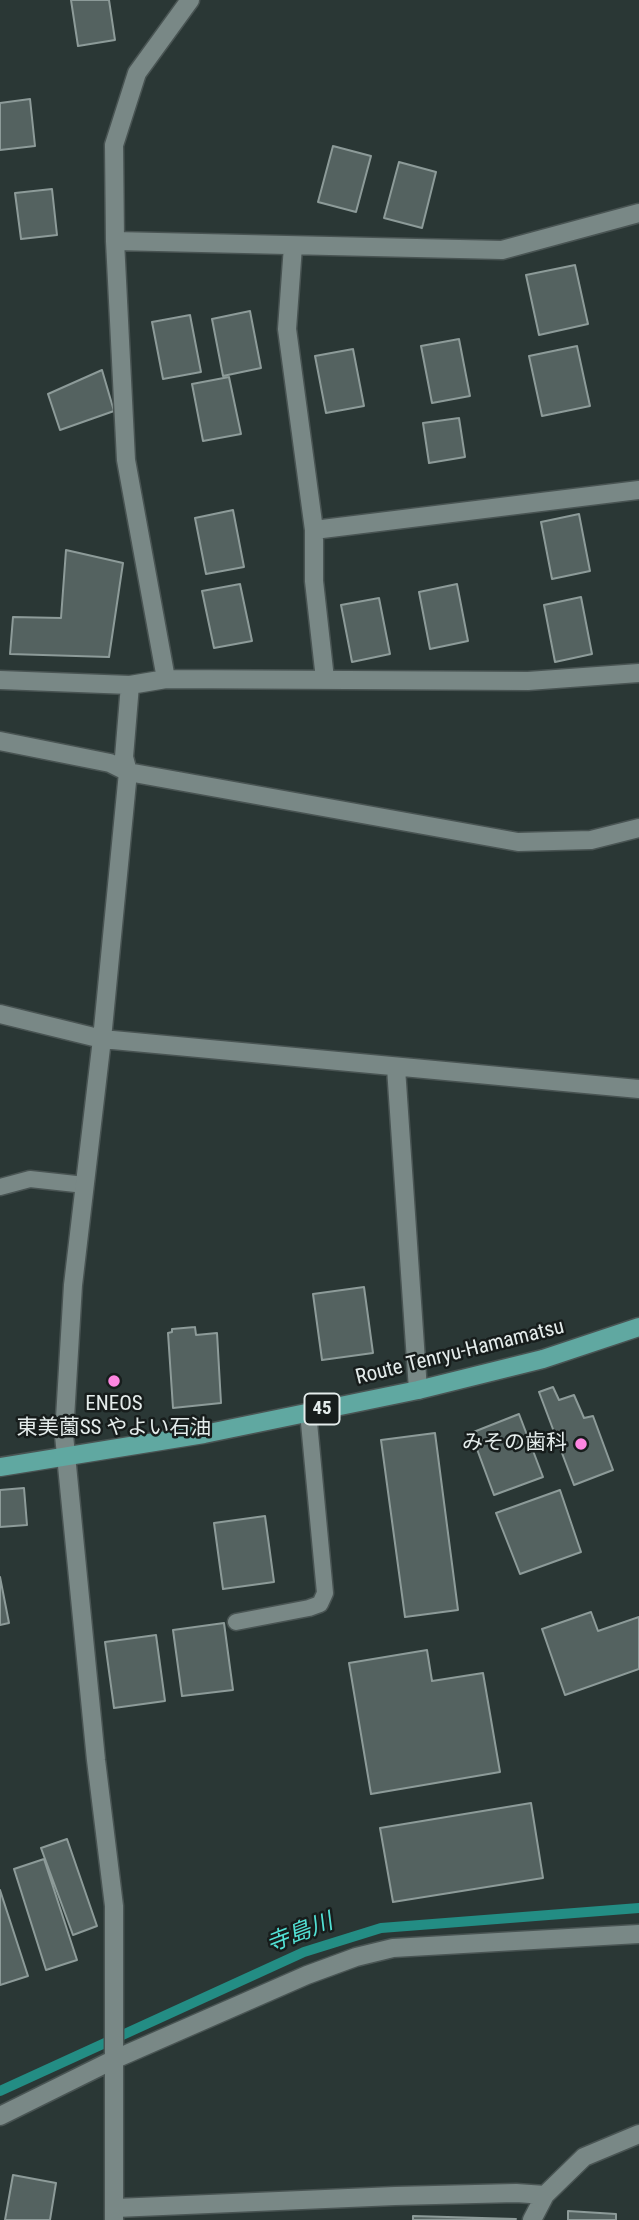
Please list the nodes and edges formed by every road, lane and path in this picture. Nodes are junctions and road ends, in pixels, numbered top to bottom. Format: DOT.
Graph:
graph roads {
  1 [pos="190,0"];
  2 [pos="639,213"];
  3 [pos="115,241"];
  4 [pos="293,246"];
  5 [pos="639,490"];
  6 [pos="314,530"];
  7 [pos="639,673"];
  8 [pos="326,678"];
  9 [pos="166,679"];
  10 [pos="0,680"];
  11 [pos="130,685"];
  12 [pos="0,741"];
  13 [pos="128,772"];
  14 [pos="639,828"];
  15 [pos="0,1014"];
  16 [pos="102,1039"];
  17 [pos="396,1068"];
  18 [pos="639,1089"];
  19 [pos="85,1185"];
  20 [pos="0,1187"];
  21 [pos="639,1327"];
  22 [pos="418,1390"];
  23 [pos="308,1412"];
  24 [pos="65,1457"];
  25 [pos="0,1467"];
  26 [pos="236,1622"];
  27 [pos="639,1934"];
  28 [pos="114,2055"];
  29 [pos="0,2116"];
  30 [pos="639,2134"];
  31 [pos="545,2195"];
  32 [pos="115,2214"];
  33 [pos="532,2220"];
  1 -- 3 [label="street"];
  2 -- 4 [label="street"];
  3 -- 4 [label="street"];
  3 -- 9 [label="street"];
  4 -- 6 [label="street"];
  5 -- 6 [label="street"];
  6 -- 8 [label="street"];
  7 -- 8 [label="street"];
  8 -- 9 [label="street"];
  9 -- 11 [label="street"];
  10 -- 11 [label="street"];
  11 -- 13 [label="street"];
  12 -- 13 [label="street"];
  13 -- 14 [label="street"];
  13 -- 16 [label="street"];
  15 -- 16 [label="street"];
  16 -- 17 [label="street"];
  16 -- 19 [label="street"];
  17 -- 18 [label="street"];
  17 -- 22 [label="street"];
  19 -- 20 [label="lane"];
  19 -- 24 [label="street"];
  21 -- 22 [label="main road, Route Tenryu-Hamamatsu / 45"];
  22 -- 23 [label="main road, Route Tenryu-Hamamatsu / 45"];
  23 -- 24 [label="main road, Route Tenryu-Hamamatsu / 45"];
  23 -- 26 [label="lane"];
  24 -- 25 [label="main road, Route Tenryu-Hamamatsu / 45"];
  24 -- 28 [label="street"];
  27 -- 28 [label="street"];
  28 -- 29 [label="street"];
  28 -- 32 [label="street"];
  30 -- 31 [label="street"];
  31 -- 32 [label="street"];
  31 -- 33 [label="street"];
}
